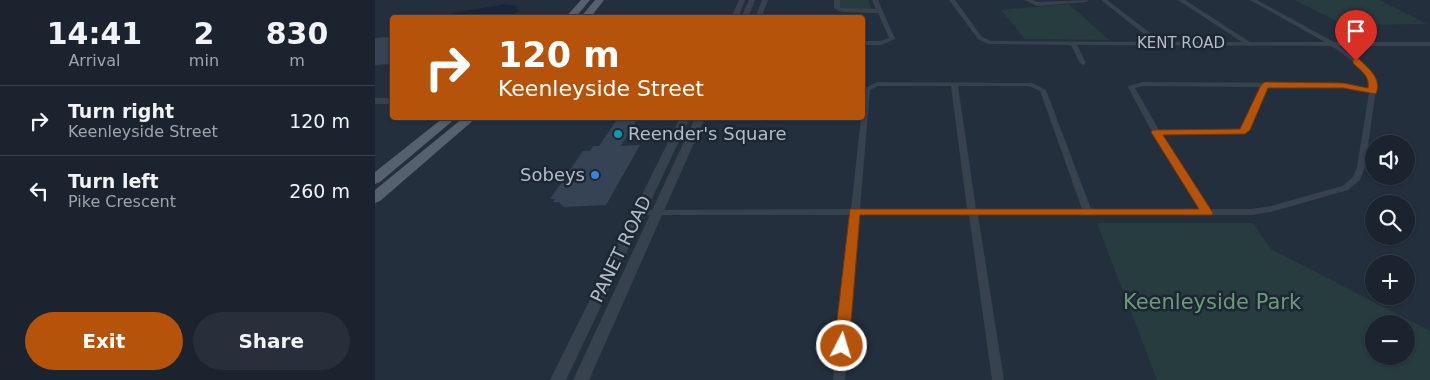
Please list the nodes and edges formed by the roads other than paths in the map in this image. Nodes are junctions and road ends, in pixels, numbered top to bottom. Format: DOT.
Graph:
graph roads {
  1 [pos="586,0"];
  2 [pos="600,0"];
  3 [pos="742,0"];
  4 [pos="752,0"];
  5 [pos="765,0"];
  6 [pos="837,0"];
  7 [pos="875,0"];
  8 [pos="952,0"];
  9 [pos="1086,0"];
  10 [pos="1104,0"];
  11 [pos="1181,0"];
  12 [pos="1253,0"];
  13 [pos="1029,1"];
  14 [pos="880,11"];
  15 [pos="572,15"];
  16 [pos="587,15"];
  17 [pos="735,15"];
  18 [pos="745,15"];
  19 [pos="759,15"];
  20 [pos="865,43"];
  21 [pos="1073,43"];
  22 [pos="1160,43"];
  23 [pos="1248,44"];
  24 [pos="1331,44"];
  25 [pos="1430,44"];
  26 [pos="1083,63"];
  27 [pos="954,84"];
  28 [pos="1265,85"];
  29 [pos="1372,92"];
  30 [pos="375,94"];
  31 [pos="390,94"];
  32 [pos="375,101"];
  33 [pos="390,101"];
  34 [pos="865,115"];
  35 [pos="462,120"];
  36 [pos="684,120"];
  37 [pos="699,120"];
  38 [pos="864,120"];
  39 [pos="448,122"];
  40 [pos="1156,132"];
  41 [pos="375,179"];
  42 [pos="375,198"];
  43 [pos="639,212"];
  44 [pos="657,212"];
  45 [pos="854,212"];
  46 [pos="972,212"];
  47 [pos="1089,212"];
  48 [pos="1207,213"];
  49 [pos="558,380"];
  50 [pos="581,380"];
  51 [pos="839,380"];
  52 [pos="998,380"];
  1 -- 15 [label="main road"];
  2 -- 16 [label="main road"];
  3 -- 17 [label="street"];
  4 -- 18 [label="street"];
  5 -- 19 [label="street"];
  6 -- 14 [label="street"];
  7 -- 14 [label="street"];
  8 -- 21 [label="street, KENT ROAD"];
  9 -- 13 [label="street"];
  10 -- 22 [label="street"];
  11 -- 23 [label="street"];
  12 -- 24 [label="street"];
  14 -- 20 [label="street"];
  21 -- 22 [label="street, KENT ROAD"];
  21 -- 26 [label="street"];
  22 -- 23 [label="street, KENT ROAD"];
  23 -- 24 [label="street, KENT ROAD"];
  24 -- 25 [label="street, KENT ROAD"];
  24 -- 29 [label="street"];
  27 -- 34 [label="street"];
  27 -- 46 [label="street"];
  27 -- 47 [label="street"];
  28 -- 29 [label="street"];
  28 -- 40 [label="street"];
  28 -- 40 [label="street"];
  29 -- 48 [label="street"];
  30 -- 31 [label="street"];
  32 -- 33 [label="street"];
  35 -- 39 [label="main road"];
  36 -- 43 [label="street, PANET ROAD"];
  37 -- 44 [label="street, PANET ROAD"];
  38 -- 45 [label="street"];
  39 -- 41 [label="main road"];
  39 -- 42 [label="main road"];
  40 -- 48 [label="street"];
  43 -- 44 [label="street"];
  43 -- 49 [label="street, PANET ROAD"];
  44 -- 45 [label="street"];
  44 -- 50 [label="street, PANET ROAD"];
  45 -- 46 [label="street"];
  45 -- 51 [label="street"];
  46 -- 47 [label="street"];
  46 -- 52 [label="street"];
  47 -- 48 [label="street"];
}
